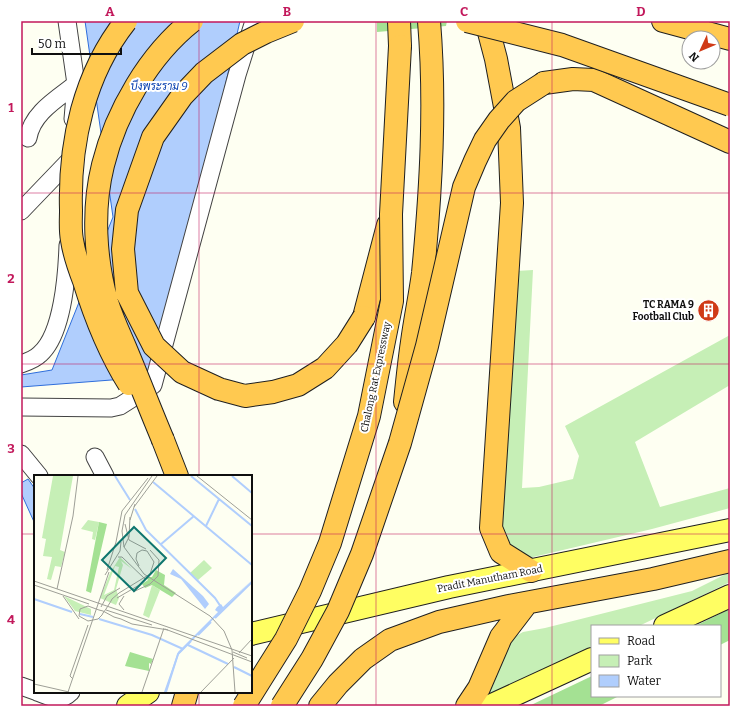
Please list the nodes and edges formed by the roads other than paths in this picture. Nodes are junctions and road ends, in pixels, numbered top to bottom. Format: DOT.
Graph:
graph roads {
  1 [pos="67,21"];
  2 [pos="126,21"];
  3 [pos="192,21"];
  4 [pos="254,21"];
  5 [pos="293,21"];
  6 [pos="399,21"];
  7 [pos="429,21"];
  8 [pos="467,21"];
  9 [pos="486,21"];
  10 [pos="663,21"];
  11 [pos="714,21"];
  12 [pos="730,29"];
  13 [pos="730,39"];
  14 [pos="76,84"];
  15 [pos="730,105"];
  16 [pos="28,138"];
  17 [pos="730,142"];
  18 [pos="69,162"];
  19 [pos="21,211"];
  20 [pos="391,214"];
  21 [pos="21,364"];
  22 [pos="21,408"];
  23 [pos="163,440"];
  24 [pos="400,443"];
  25 [pos="21,454"];
  26 [pos="95,457"];
  27 [pos="38,475"];
  28 [pos="104,475"];
  29 [pos="177,475"];
  30 [pos="730,530"];
  31 [pos="730,561"];
  32 [pos="531,571"];
  33 [pos="730,596"];
  34 [pos="527,603"];
  35 [pos="667,625"];
  36 [pos="252,634"];
  37 [pos="591,659"];
  38 [pos="21,686"];
  39 [pos="34,691"];
  40 [pos="39,693"];
  41 [pos="70,693"];
  42 [pos="147,693"];
  43 [pos="187,693"];
  44 [pos="128,706"];
  45 [pos="182,706"];
  46 [pos="244,706"];
  47 [pos="282,706"];
  48 [pos="320,706"];
  49 [pos="467,706"];
  50 [pos="490,706"];
  1 -- 14 [label="street"];
  2 -- 23 [label="highway, bridge"];
  3 -- 23 [label="highway, bridge"];
  4 -- 22 [label="street"];
  5 -- 20 [label="highway, bridge"];
  6 -- 20 [label="highway, Chalong Rat Expressway, bridge"];
  7 -- 24 [label="highway, bridge"];
  8 -- 15 [label="highway, bridge"];
  9 -- 32 [label="highway"];
  10 -- 13 [label="highway"];
  11 -- 12 [label="highway"];
  14 -- 16 [label="street"];
  14 -- 18 [label="street"];
  17 -- 24 [label="highway, bridge"];
  18 -- 19 [label="street"];
  18 -- 21 [label="street"];
  20 -- 46 [label="highway, Chalong Rat Expressway, bridge"];
  23 -- 29 [label="highway"];
  24 -- 47 [label="highway, bridge"];
  25 -- 27 [label="street"];
  26 -- 28 [label="street"];
  30 -- 32 [label="main road, Pradit Manutham Road"];
  31 -- 34 [label="highway"];
  32 -- 36 [label="main road, Pradit Manutham Road"];
  33 -- 35 [label="main road"];
  34 -- 48 [label="highway"];
  34 -- 49 [label="highway"];
  37 -- 50 [label="main road"];
  38 -- 39 [label="street"];
  40 -- 41 [label="street"];
  42 -- 44 [label="main road"];
  43 -- 45 [label="highway"];
}
